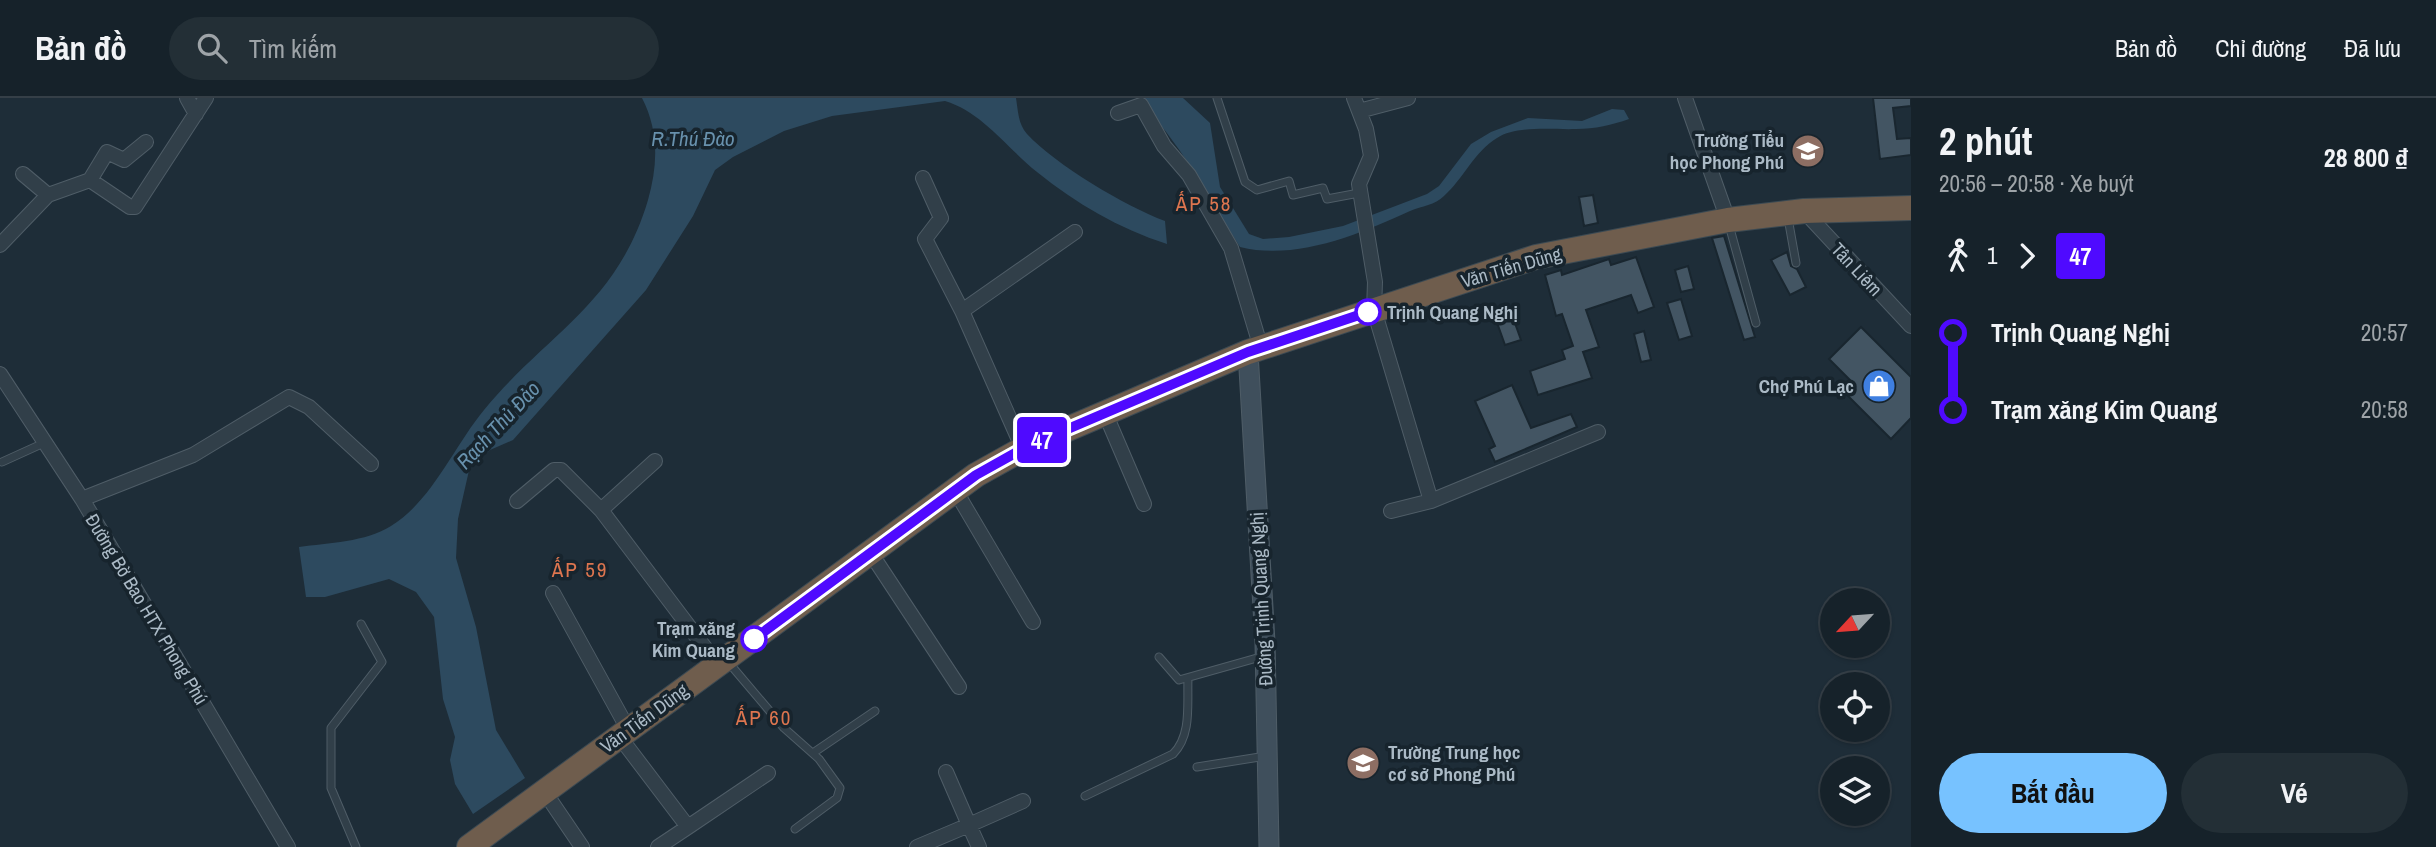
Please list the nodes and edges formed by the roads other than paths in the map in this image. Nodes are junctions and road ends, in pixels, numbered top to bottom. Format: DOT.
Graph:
graph roads {
  1 [pos="187,98"];
  2 [pos="206,98"];
  3 [pos="1217,98"];
  4 [pos="1408,98"];
  5 [pos="1685,98"];
  6 [pos="1356,105"];
  7 [pos="1118,113"];
  8 [pos="196,114"];
  9 [pos="146,142"];
  10 [pos="23,174"];
  11 [pos="923,178"];
  12 [pos="90,180"];
  13 [pos="1359,193"];
  14 [pos="48,195"];
  15 [pos="1911,208"];
  16 [pos="1796,212"];
  17 [pos="1728,220"];
  18 [pos="1075,232"];
  19 [pos="0,245"];
  20 [pos="1796,263"];
  21 [pos="1374,310"];
  22 [pos="962,311"];
  23 [pos="1756,323"];
  24 [pos="1911,326"];
  25 [pos="1255,350"];
  26 [pos="0,374"];
  27 [pos="1105,413"];
  28 [pos="1598,432"];
  29 [pos="46,442"];
  30 [pos="1023,449"];
  31 [pos="655,461"];
  32 [pos="2,462"];
  33 [pos="371,464"];
  34 [pos="955,490"];
  35 [pos="82,499"];
  36 [pos="517,501"];
  37 [pos="1431,501"];
  38 [pos="1144,504"];
  39 [pos="601,510"];
  40 [pos="1391,511"];
  41 [pos="870,552"];
  42 [pos="553,593"];
  43 [pos="1033,622"];
  44 [pos="361,624"];
  45 [pos="1265,656"];
  46 [pos="1158,657"];
  47 [pos="722,662"];
  48 [pos="1188,678"];
  49 [pos="959,687"];
  50 [pos="875,711"];
  51 [pos="624,732"];
  52 [pos="813,753"];
  53 [pos="1267,756"];
  54 [pos="1197,767"];
  55 [pos="768,772"];
  56 [pos="946,772"];
  57 [pos="544,791"];
  58 [pos="1085,796"];
  59 [pos="1023,801"];
  60 [pos="969,825"];
  61 [pos="688,827"];
  62 [pos="795,829"];
  63 [pos="288,847"];
  64 [pos="356,847"];
  65 [pos="469,847"];
  66 [pos="582,847"];
  67 [pos="658,847"];
  68 [pos="917,847"];
  69 [pos="979,847"];
  70 [pos="1269,847"];
  1 -- 8 [label="street"];
  2 -- 8 [label="street"];
  3 -- 13 [label="lane"];
  4 -- 6 [label="street"];
  5 -- 17 [label="street"];
  6 -- 13 [label="street"];
  7 -- 25 [label="street"];
  8 -- 12 [label="street"];
  9 -- 12 [label="street"];
  10 -- 14 [label="street"];
  11 -- 22 [label="street"];
  12 -- 14 [label="street"];
  13 -- 21 [label="street"];
  14 -- 19 [label="street"];
  15 -- 16 [label="highway, Văn Tiến Dũng"];
  16 -- 17 [label="highway, Văn Tiến Dũng"];
  16 -- 20 [label="lane"];
  16 -- 24 [label="street, Tân Liêm"];
  17 -- 21 [label="highway, Văn Tiến Dũng"];
  17 -- 23 [label="lane"];
  18 -- 22 [label="street"];
  21 -- 25 [label="highway, Văn Tiến Dũng"];
  21 -- 37 [label="street"];
  22 -- 30 [label="street"];
  25 -- 27 [label="highway, Văn Tiến Dũng"];
  25 -- 45 [label="main road, Đường Trịnh Quang Nghị"];
  26 -- 29 [label="street, Đường Bờ Bao HTX Phong Phú"];
  27 -- 30 [label="highway, Văn Tiến Dũng"];
  27 -- 38 [label="street"];
  28 -- 37 [label="street"];
  29 -- 32 [label="lane"];
  29 -- 35 [label="street, Đường Bờ Bao HTX Phong Phú"];
  30 -- 34 [label="highway, Văn Tiến Dũng"];
  31 -- 39 [label="street"];
  33 -- 35 [label="street"];
  34 -- 41 [label="highway, Văn Tiến Dũng"];
  34 -- 43 [label="street"];
  35 -- 63 [label="street, Đường Bờ Bao HTX Phong Phú"];
  36 -- 39 [label="street"];
  37 -- 40 [label="street"];
  39 -- 47 [label="street"];
  41 -- 47 [label="highway, Văn Tiến Dũng"];
  41 -- 49 [label="street"];
  42 -- 51 [label="street"];
  44 -- 64 [label="lane"];
  45 -- 48 [label="lane"];
  45 -- 53 [label="main road, Đường Trịnh Quang Nghị"];
  46 -- 48 [label="lane"];
  47 -- 51 [label="highway, Văn Tiến Dũng"];
  47 -- 52 [label="lane"];
  48 -- 58 [label="lane"];
  50 -- 52 [label="lane"];
  51 -- 57 [label="highway, Văn Tiến Dũng"];
  51 -- 61 [label="street"];
  52 -- 62 [label="lane"];
  53 -- 54 [label="lane"];
  53 -- 70 [label="main road, Đường Trịnh Quang Nghị"];
  55 -- 61 [label="street"];
  56 -- 60 [label="street"];
  57 -- 65 [label="highway, Văn Tiến Dũng"];
  57 -- 66 [label="street"];
  59 -- 60 [label="street"];
  60 -- 68 [label="street"];
  60 -- 69 [label="street"];
  61 -- 67 [label="street"];
}
